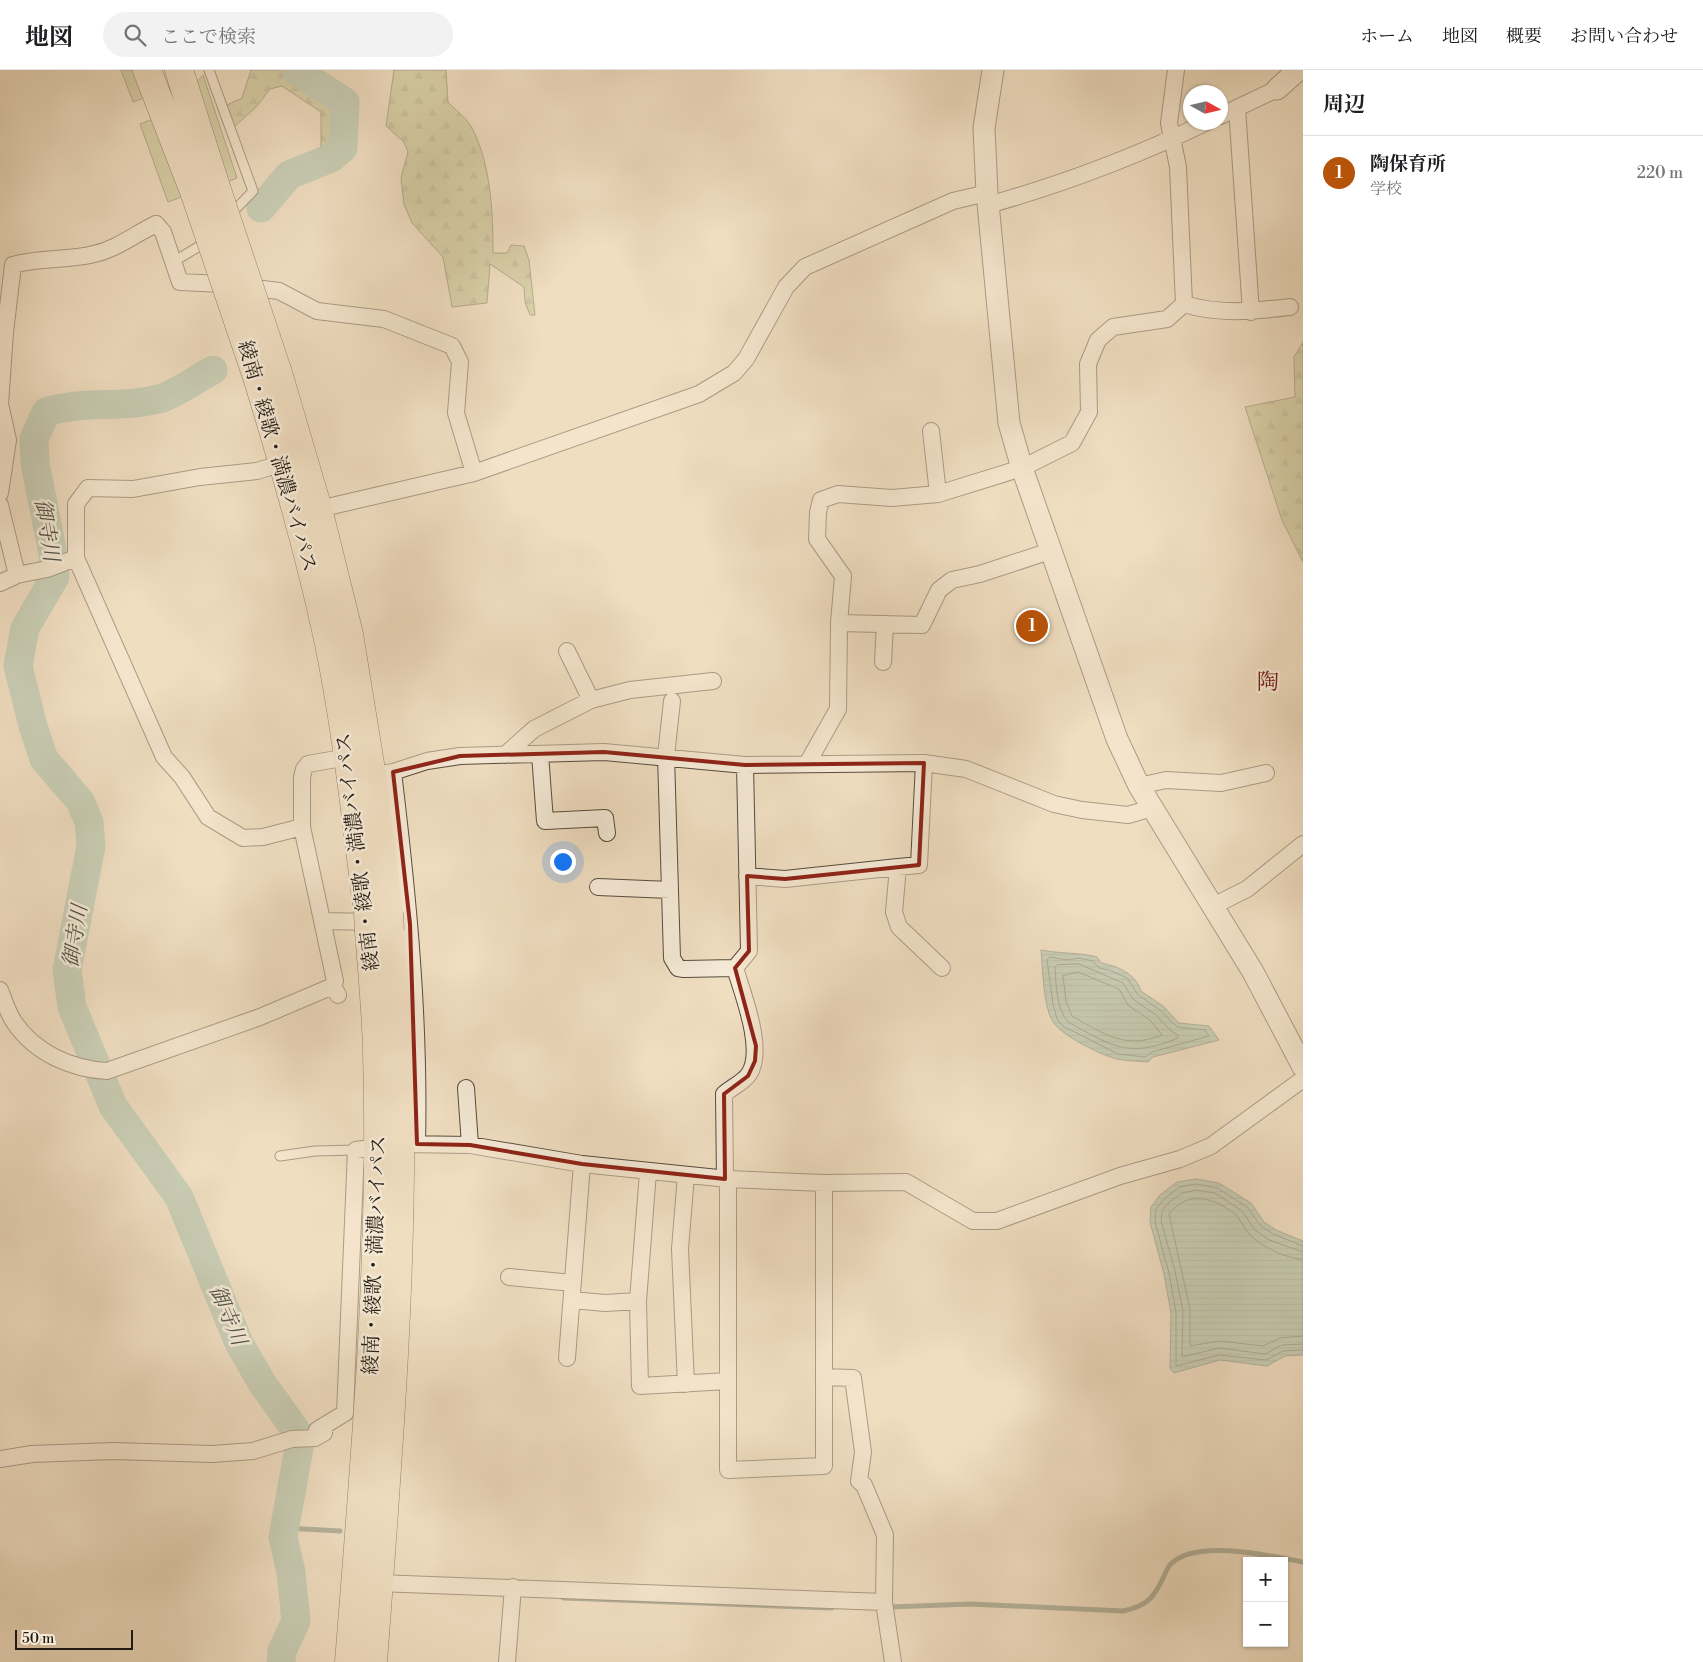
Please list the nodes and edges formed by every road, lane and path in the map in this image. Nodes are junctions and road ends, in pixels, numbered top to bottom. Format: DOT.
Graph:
graph roads {
  1 [pos="148,70"];
  2 [pos="209,70"];
  3 [pos="993,70"];
  4 [pos="1176,70"];
  5 [pos="1293,70"];
  6 [pos="183,76"];
  7 [pos="1277,89"];
  8 [pos="1237,108"];
  9 [pos="1228,112"];
  10 [pos="1192,130"];
  11 [pos="1171,140"];
  12 [pos="206,191"];
  13 [pos="987,199"];
  14 [pos="173,262"];
  15 [pos="1184,304"];
  16 [pos="1290,307"];
  17 [pos="1251,312"];
  18 [pos="3,331"];
  19 [pos="268,377"];
  20 [pos="0,404"];
  21 [pos="931,431"];
  22 [pos="283,463"];
  23 [pos="1022,468"];
  24 [pos="474,473"];
  25 [pos="0,493"];
  26 [pos="938,494"];
  27 [pos="0,505"];
  28 [pos="308,511"];
  29 [pos="1050,550"];
  30 [pos="62,563"];
  31 [pos="17,575"];
  32 [pos="0,583"];
  33 [pos="839,623"];
  34 [pos="885,624"];
  35 [pos="566,651"];
  36 [pos="883,662"];
  37 [pos="713,681"];
  38 [pos="591,700"];
  39 [pos="672,701"];
  40 [pos="540,754"];
  41 [pos="505,755"];
  42 [pos="666,756"];
  43 [pos="924,763"];
  44 [pos="807,764"];
  45 [pos="744,765"];
  46 [pos="366,771"];
  47 [pos="1266,773"];
  48 [pos="1139,786"];
  49 [pos="1152,808"];
  50 [pos="302,827"];
  51 [pos="607,833"];
  52 [pos="1303,844"];
  53 [pos="898,867"];
  54 [pos="747,876"];
  55 [pos="598,887"];
  56 [pos="670,890"];
  57 [pos="1211,907"];
  58 [pos="324,921"];
  59 [pos="385,922"];
  60 [pos="736,968"];
  61 [pos="942,968"];
  62 [pos="0,990"];
  63 [pos="1303,1067"];
  64 [pos="1303,1079"];
  65 [pos="466,1088"];
  66 [pos="470,1145"];
  67 [pos="388,1147"];
  68 [pos="280,1156"];
  69 [pos="582,1164"];
  70 [pos="648,1172"];
  71 [pos="686,1175"];
  72 [pos="726,1179"];
  73 [pos="824,1182"];
  74 [pos="509,1277"];
  75 [pos="572,1292"];
  76 [pos="638,1301"];
  77 [pos="567,1358"];
  78 [pos="824,1377"];
  79 [pos="728,1381"];
  80 [pos="686,1384"];
  81 [pos="368,1421"];
  82 [pos="304,1439"];
  83 [pos="0,1459"];
  84 [pos="378,1583"];
  85 [pos="513,1593"];
  86 [pos="884,1602"];
  87 [pos="349,1662"];
  88 [pos="373,1662"];
  89 [pos="507,1662"];
  90 [pos="893,1662"];
  1 -- 12 [label="highway, 綾南・綾歌・満濃バイパス"];
  2 -- 14 [label="lane"];
  3 -- 13 [label="street"];
  4 -- 11 [label="street"];
  5 -- 7 [label="street"];
  6 -- 12 [label="highway, 綾南・綾歌・満濃バイパス"];
  7 -- 8 [label="street"];
  8 -- 9 [label="street"];
  8 -- 17 [label="street"];
  10 -- 11 [label="street"];
  11 -- 13 [label="street"];
  11 -- 15 [label="street"];
  12 -- 19 [label="highway, 綾南・綾歌・満濃バイパス, bridge"];
  13 -- 23 [label="street"];
  13 -- 24 [label="street"];
  14 -- 18 [label="street"];
  14 -- 24 [label="street"];
  15 -- 17 [label="street"];
  15 -- 23 [label="street"];
  16 -- 17 [label="street"];
  18 -- 20 [label="street"];
  19 -- 22 [label="highway, 綾南・綾歌・満濃バイパス"];
  19 -- 28 [label="highway, 綾南・綾歌・満濃バイパス"];
  20 -- 25 [label="street"];
  21 -- 26 [label="street"];
  22 -- 28 [label="highway, 綾南・綾歌・満濃バイパス"];
  22 -- 30 [label="street"];
  23 -- 26 [label="street"];
  23 -- 29 [label="street"];
  24 -- 28 [label="street"];
  26 -- 33 [label="street"];
  27 -- 31 [label="street"];
  28 -- 46 [label="highway, 綾南・綾歌・満濃バイパス"];
  29 -- 34 [label="street"];
  29 -- 48 [label="street"];
  30 -- 31 [label="street"];
  30 -- 50 [label="street"];
  31 -- 32 [label="street"];
  33 -- 34 [label="street"];
  33 -- 44 [label="street"];
  34 -- 36 [label="street"];
  35 -- 38 [label="street"];
  37 -- 38 [label="street"];
  38 -- 41 [label="street"];
  39 -- 42 [label="street"];
  40 -- 41 [label="street"];
  40 -- 42 [label="street"];
  40 -- 51 [label="street"];
  41 -- 46 [label="street"];
  42 -- 45 [label="street"];
  42 -- 56 [label="street"];
  43 -- 44 [label="street"];
  43 -- 49 [label="street"];
  43 -- 53 [label="street"];
  44 -- 45 [label="street"];
  45 -- 54 [label="street"];
  46 -- 50 [label="street"];
  46 -- 59 [label="highway, 綾南・綾歌・満濃バイパス"];
  46 -- 59 [label="street"];
  47 -- 48 [label="street"];
  48 -- 49 [label="street"];
  49 -- 57 [label="street"];
  50 -- 58 [label="street"];
  52 -- 57 [label="street"];
  53 -- 54 [label="street"];
  53 -- 61 [label="street"];
  54 -- 60 [label="street"];
  55 -- 56 [label="street"];
  56 -- 60 [label="street"];
  57 -- 63 [label="street"];
  58 -- 59 [label="street"];
  58 -- 62 [label="street"];
  59 -- 67 [label="highway, 綾南・綾歌・満濃バイパス"];
  59 -- 67 [label="street"];
  60 -- 72 [label="street"];
  64 -- 73 [label="street"];
  65 -- 66 [label="street"];
  66 -- 67 [label="street"];
  66 -- 69 [label="street"];
  67 -- 68 [label="lane"];
  67 -- 81 [label="highway, 綾南・綾歌・満濃バイパス"];
  67 -- 82 [label="street"];
  67 -- 84 [label="highway, 綾南・綾歌・満濃バイパス"];
  69 -- 70 [label="street"];
  69 -- 75 [label="street"];
  70 -- 71 [label="street"];
  70 -- 76 [label="street"];
  71 -- 72 [label="street"];
  71 -- 80 [label="street"];
  72 -- 73 [label="street"];
  72 -- 79 [label="street"];
  73 -- 78 [label="street"];
  74 -- 75 [label="street"];
  75 -- 76 [label="street"];
  75 -- 77 [label="street"];
  76 -- 80 [label="street"];
  78 -- 79 [label="street"];
  78 -- 86 [label="street"];
  79 -- 80 [label="street"];
  81 -- 82 [label="street"];
  81 -- 87 [label="highway, 綾南・綾歌・満濃バイパス"];
  82 -- 83 [label="street"];
  84 -- 85 [label="street"];
  84 -- 88 [label="highway, 綾南・綾歌・満濃バイパス"];
  85 -- 86 [label="street"];
  85 -- 89 [label="street"];
  86 -- 90 [label="street"];
}
